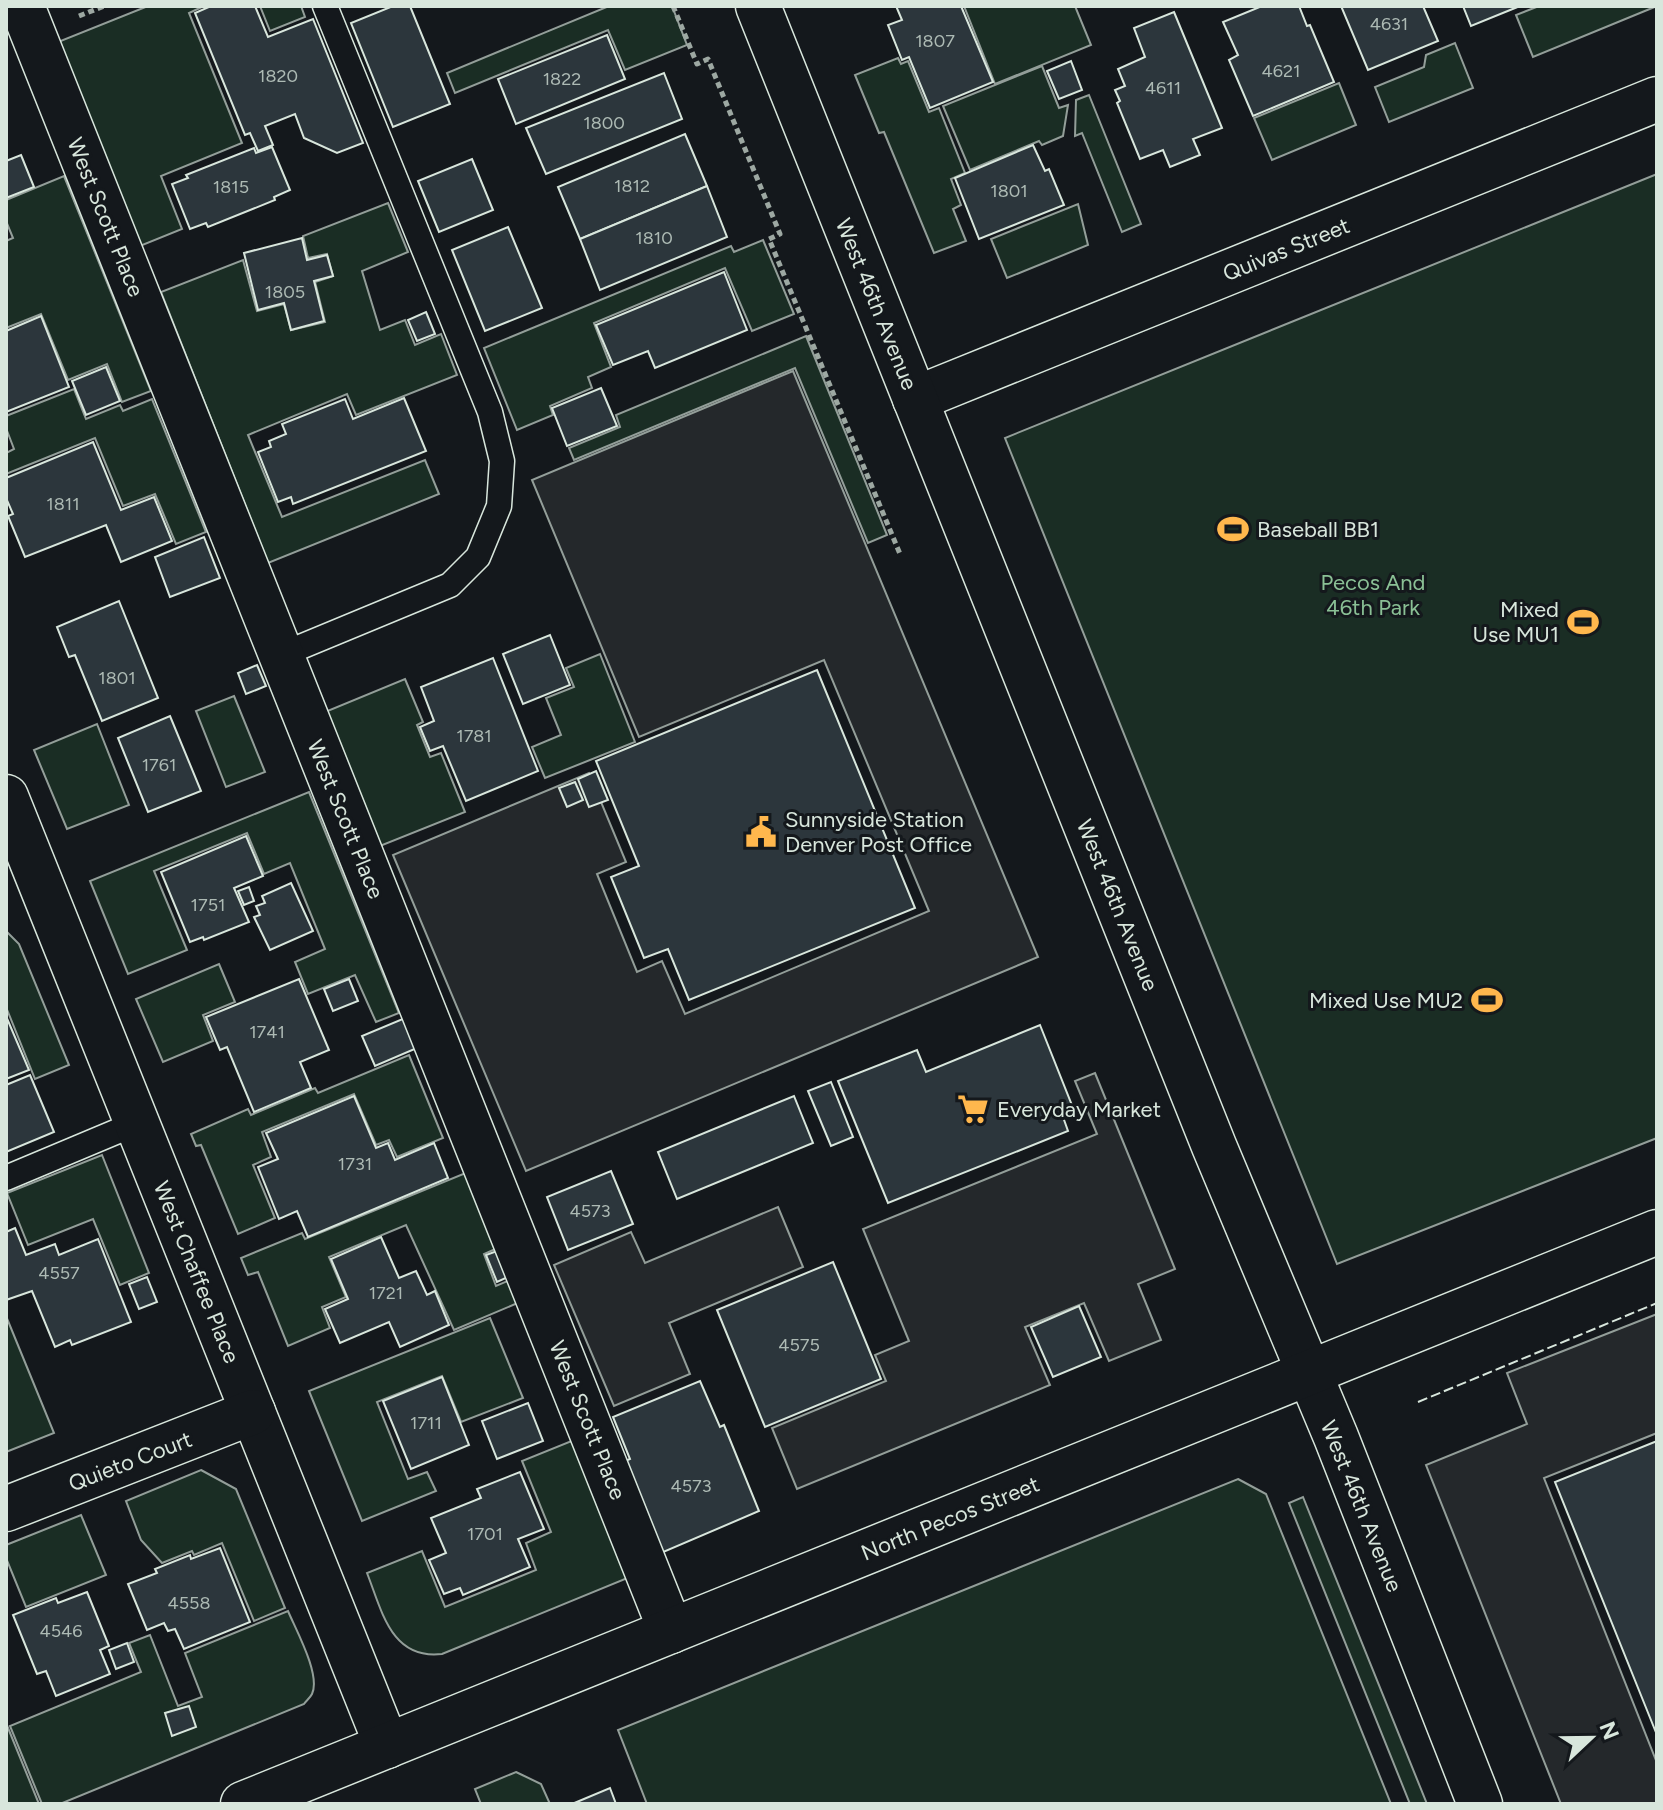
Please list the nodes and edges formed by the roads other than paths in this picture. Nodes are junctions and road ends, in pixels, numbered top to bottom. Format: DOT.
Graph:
graph roads {
  1 [pos="22,6"];
  2 [pos="325,6"];
  3 [pos="758,6"];
  4 [pos="1657,99"];
  5 [pos="915,399"];
  6 [pos="281,655"];
  7 [pos="6,797"];
  8 [pos="18,861"];
  9 [pos="137,1123"];
  10 [pos="6,1178"];
  11 [pos="1657,1232"];
  12 [pos="1307,1373"];
  13 [pos="253,1412"];
  14 [pos="6,1509"];
  15 [pos="671,1631"];
  16 [pos="387,1746"];
  17 [pos="243,1804"];
  18 [pos="1480,1804"];
  1 -- 6 [label="street, West Scott Place"];
  2 -- 6 [label="lane"];
  3 -- 5 [label="street, West 46th Avenue"];
  4 -- 5 [label="street, Quivas Street"];
  5 -- 12 [label="street, West 46th Avenue"];
  6 -- 15 [label="street, West Scott Place"];
  7 -- 8 [label="street, West Chaffee Place"];
  8 -- 9 [label="street, West Chaffee Place"];
  9 -- 10 [label="lane"];
  9 -- 13 [label="street, West Chaffee Place"];
  11 -- 12 [label="street, North Pecos Street"];
  12 -- 15 [label="street, North Pecos Street"];
  12 -- 18 [label="street, West 46th Avenue"];
  13 -- 14 [label="street, Quieto Court"];
  13 -- 16 [label="street, West Chaffee Place"];
  15 -- 16 [label="street, North Pecos Street"];
  16 -- 17 [label="street, North Pecos Street"];
}
